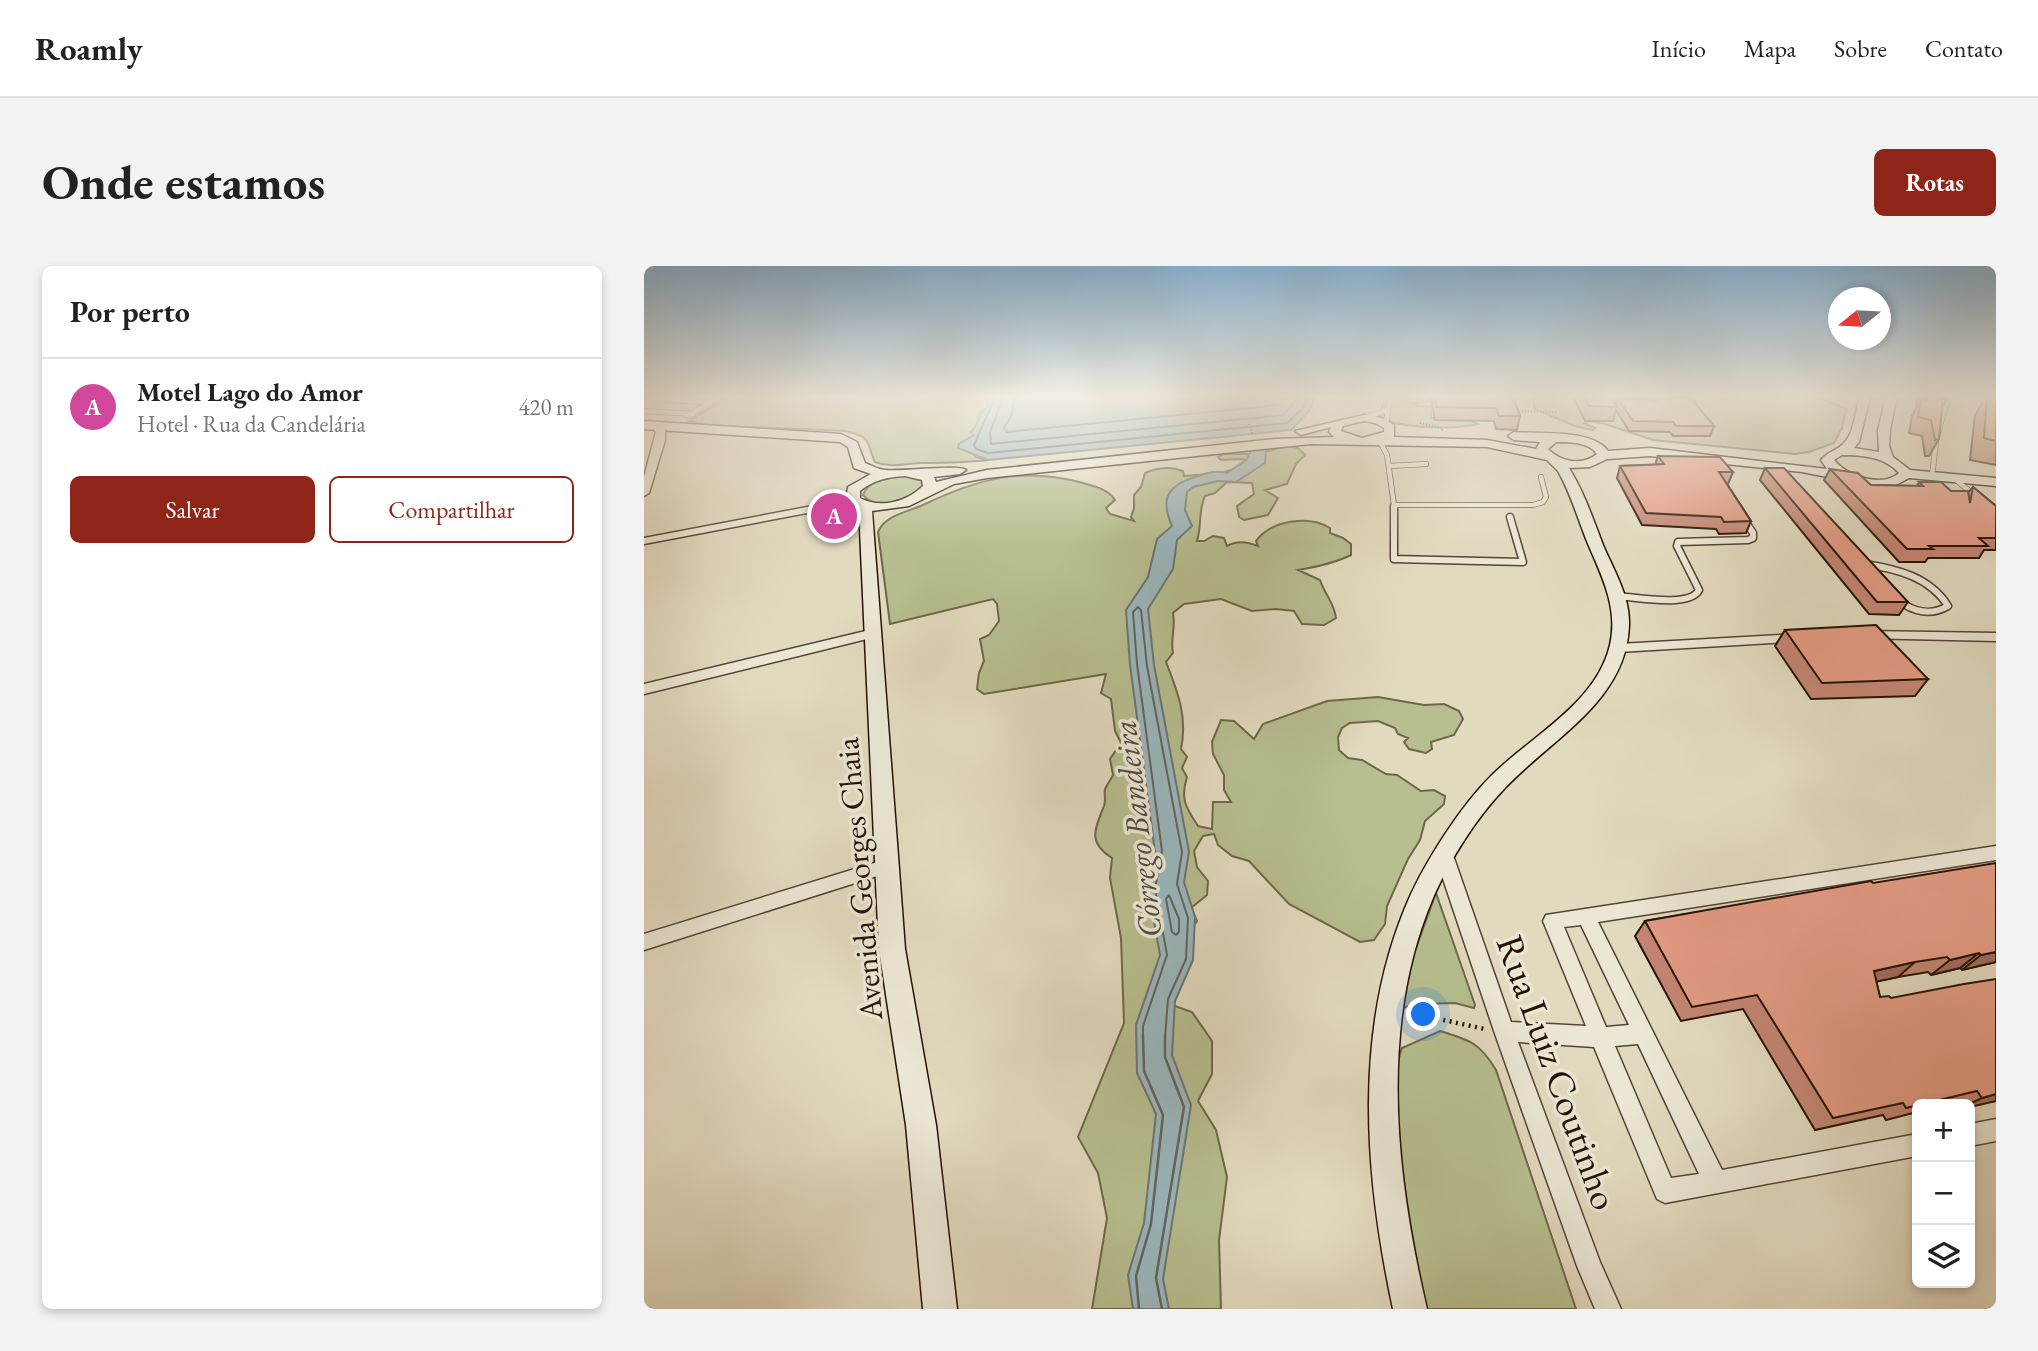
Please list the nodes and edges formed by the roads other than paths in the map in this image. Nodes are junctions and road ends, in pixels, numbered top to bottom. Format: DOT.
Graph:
graph roads {
  1 [pos="659,446"];
  2 [pos="855,446"];
  3 [pos="1178,446"];
  4 [pos="1250,446"];
  5 [pos="1383,446"];
  6 [pos="1509,446"];
  7 [pos="1544,446"];
  8 [pos="1597,446"];
  9 [pos="1663,446"];
  10 [pos="1847,446"];
  11 [pos="1882,446"];
  12 [pos="1936,446"];
  13 [pos="1835,454"];
  14 [pos="1600,459"];
  15 [pos="1889,460"];
  16 [pos="1426,464"];
  17 [pos="1390,466"];
  18 [pos="1559,466"];
  19 [pos="884,474"];
  20 [pos="922,474"];
  21 [pos="1906,474"];
  22 [pos="1541,477"];
  23 [pos="1849,477"];
  24 [pos="1933,477"];
  25 [pos="1956,480"];
  26 [pos="1996,482"];
  27 [pos="925,492"];
  28 [pos="644,493"];
  29 [pos="858,502"];
  30 [pos="898,505"];
  31 [pos="1394,505"];
  32 [pos="1986,505"];
  33 [pos="1736,509"];
  34 [pos="1510,517"];
  35 [pos="866,525"];
  36 [pos="644,541"];
  37 [pos="1871,572"];
  38 [pos="1888,590"];
  39 [pos="1617,596"];
  40 [pos="874,634"];
  41 [pos="1850,635"];
  42 [pos="1812,637"];
  43 [pos="1996,637"];
  44 [pos="1619,649"];
  45 [pos="644,690"];
  46 [pos="1996,853"];
  47 [pos="1445,858"];
  48 [pos="887,866"];
  49 [pos="1586,916"];
  50 [pos="644,942"];
  51 [pos="1504,1031"];
  52 [pos="1642,1034"];
  53 [pos="1601,1037"];
  54 [pos="1996,1130"];
  55 [pos="1975,1134"];
  56 [pos="1912,1146"];
  57 [pos="1716,1183"];
  58 [pos="940,1309"];
  59 [pos="1410,1309"];
  60 [pos="1608,1309"];
  1 -- 28 [label="street"];
  2 -- 19 [label="main road"];
  3 -- 20 [label="main road"];
  4 -- 27 [label="main road"];
  5 -- 17 [label="lane"];
  6 -- 18 [label="main road"];
  7 -- 18 [label="main road"];
  8 -- 14 [label="main road"];
  9 -- 13 [label="main road"];
  10 -- 13 [label="main road"];
  11 -- 15 [label="main road"];
  12 -- 24 [label="lane"];
  13 -- 15 [label="main road"];
  13 -- 23 [label="main road"];
  14 -- 18 [label="main road"];
  14 -- 18 [label="main road"];
  14 -- 23 [label="main road"];
  15 -- 21 [label="main road"];
  16 -- 17 [label="lane"];
  17 -- 31 [label="lane"];
  18 -- 39 [label="main road"];
  19 -- 20 [label="main road"];
  19 -- 29 [label="main road"];
  20 -- 27 [label="main road"];
  21 -- 23 [label="main road"];
  21 -- 24 [label="main road"];
  22 -- 31 [label="lane"];
  24 -- 25 [label="main road"];
  25 -- 26 [label="main road"];
  25 -- 32 [label="lane"];
  27 -- 30 [label="main road"];
  29 -- 30 [label="main road"];
  29 -- 35 [label="main road, Avenida Georges Chaia"];
  29 -- 36 [label="street"];
  30 -- 35 [label="main road"];
  31 -- 34 [label="lane"];
  33 -- 39 [label="lane"];
  35 -- 40 [label="main road, Avenida Georges Chaia"];
  37 -- 38 [label="lane"];
  39 -- 44 [label="main road"];
  40 -- 45 [label="street"];
  40 -- 48 [label="main road, Avenida Georges Chaia"];
  41 -- 43 [label="street"];
  42 -- 44 [label="street"];
  44 -- 47 [label="main road"];
  46 -- 49 [label="street"];
  47 -- 51 [label="street, Rua Luiz Coutinho"];
  47 -- 59 [label="main road"];
  48 -- 50 [label="street"];
  48 -- 58 [label="main road, Avenida Georges Chaia"];
  49 -- 52 [label="street"];
  49 -- 53 [label="street"];
  51 -- 53 [label="street"];
  51 -- 60 [label="street, Rua Luiz Coutinho"];
  52 -- 53 [label="street"];
  52 -- 57 [label="street"];
  53 -- 57 [label="street"];
  54 -- 55 [label="street"];
  56 -- 57 [label="street"];
}
